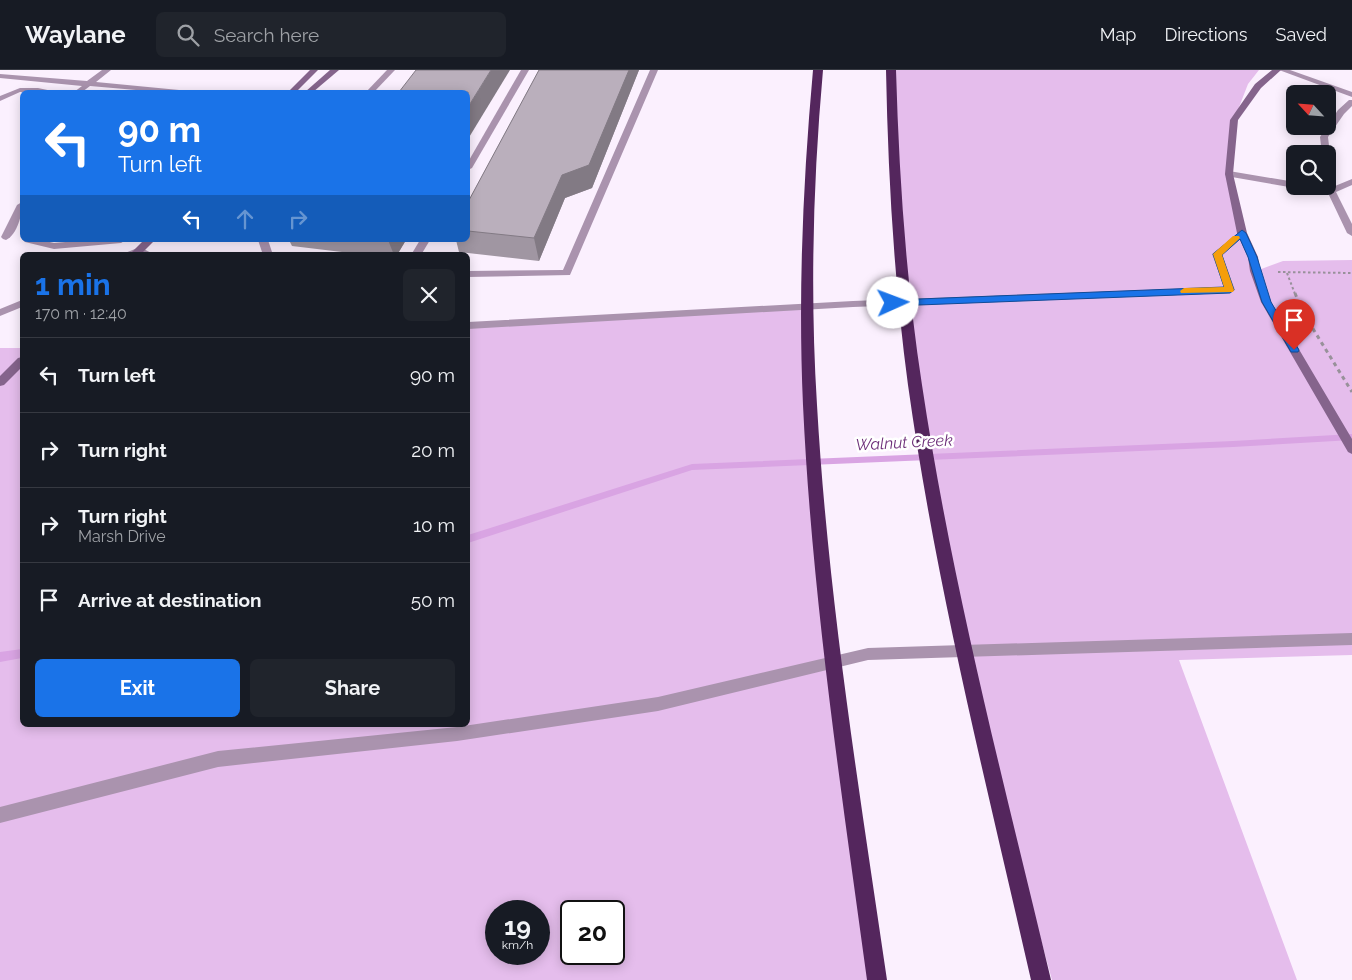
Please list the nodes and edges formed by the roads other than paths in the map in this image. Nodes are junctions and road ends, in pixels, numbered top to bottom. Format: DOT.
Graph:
graph roads {
  1 [pos="108,70"];
  2 [pos="314,70"];
  3 [pos="335,70"];
  4 [pos="391,70"];
  5 [pos="524,70"];
  6 [pos="654,70"];
  7 [pos="818,70"];
  8 [pos="891,70"];
  9 [pos="1277,70"];
  10 [pos="1283,70"];
  11 [pos="0,76"];
  12 [pos="91,85"];
  13 [pos="32,90"];
  14 [pos="82,90"];
  15 [pos="154,90"];
  16 [pos="294,90"];
  17 [pos="311,90"];
  18 [pos="372,90"];
  19 [pos="1352,95"];
  20 [pos="0,99"];
  21 [pos="1352,102"];
  22 [pos="1325,145"];
  23 [pos="470,164"];
  24 [pos="1229,174"];
  25 [pos="1352,182"];
  26 [pos="1286,184"];
  27 [pos="1336,189"];
  28 [pos="1333,195"];
  29 [pos="20,208"];
  30 [pos="1242,233"];
  31 [pos="1352,233"];
  32 [pos="3,237"];
  33 [pos="20,239"];
  34 [pos="37,242"];
  35 [pos="99,242"];
  36 [pos="148,242"];
  37 [pos="137,252"];
  38 [pos="470,274"];
  39 [pos="20,304"];
  40 [pos="0,313"];
  41 [pos="470,326"];
  42 [pos="20,363"];
  43 [pos="0,382"];
  44 [pos="1352,449"];
  45 [pos="1352,639"];
  46 [pos="0,815"];
  47 [pos="877,980"];
  48 [pos="1041,980"];
  1 -- 12 [label="lane"];
  2 -- 16 [label="street"];
  3 -- 17 [label="street"];
  4 -- 18 [label="lane"];
  5 -- 23 [label="lane"];
  6 -- 38 [label="lane"];
  7 -- 47 [label="highway"];
  8 -- 48 [label="highway"];
  9 -- 24 [label="street"];
  10 -- 19 [label="lane"];
  11 -- 12 [label="lane"];
  12 -- 14 [label="lane"];
  12 -- 15 [label="lane"];
  13 -- 20 [label="lane"];
  21 -- 22 [label="lane"];
  24 -- 26 [label="lane"];
  24 -- 30 [label="street"];
  25 -- 27 [label="lane"];
  28 -- 31 [label="lane"];
  29 -- 32 [label="lane"];
  30 -- 41 [label="lane"];
  30 -- 44 [label="street"];
  32 -- 33 [label="lane"];
  34 -- 35 [label="lane"];
  36 -- 37 [label="street"];
  39 -- 40 [label="lane"];
  42 -- 43 [label="street"];
  45 -- 46 [label="lane"];
}
